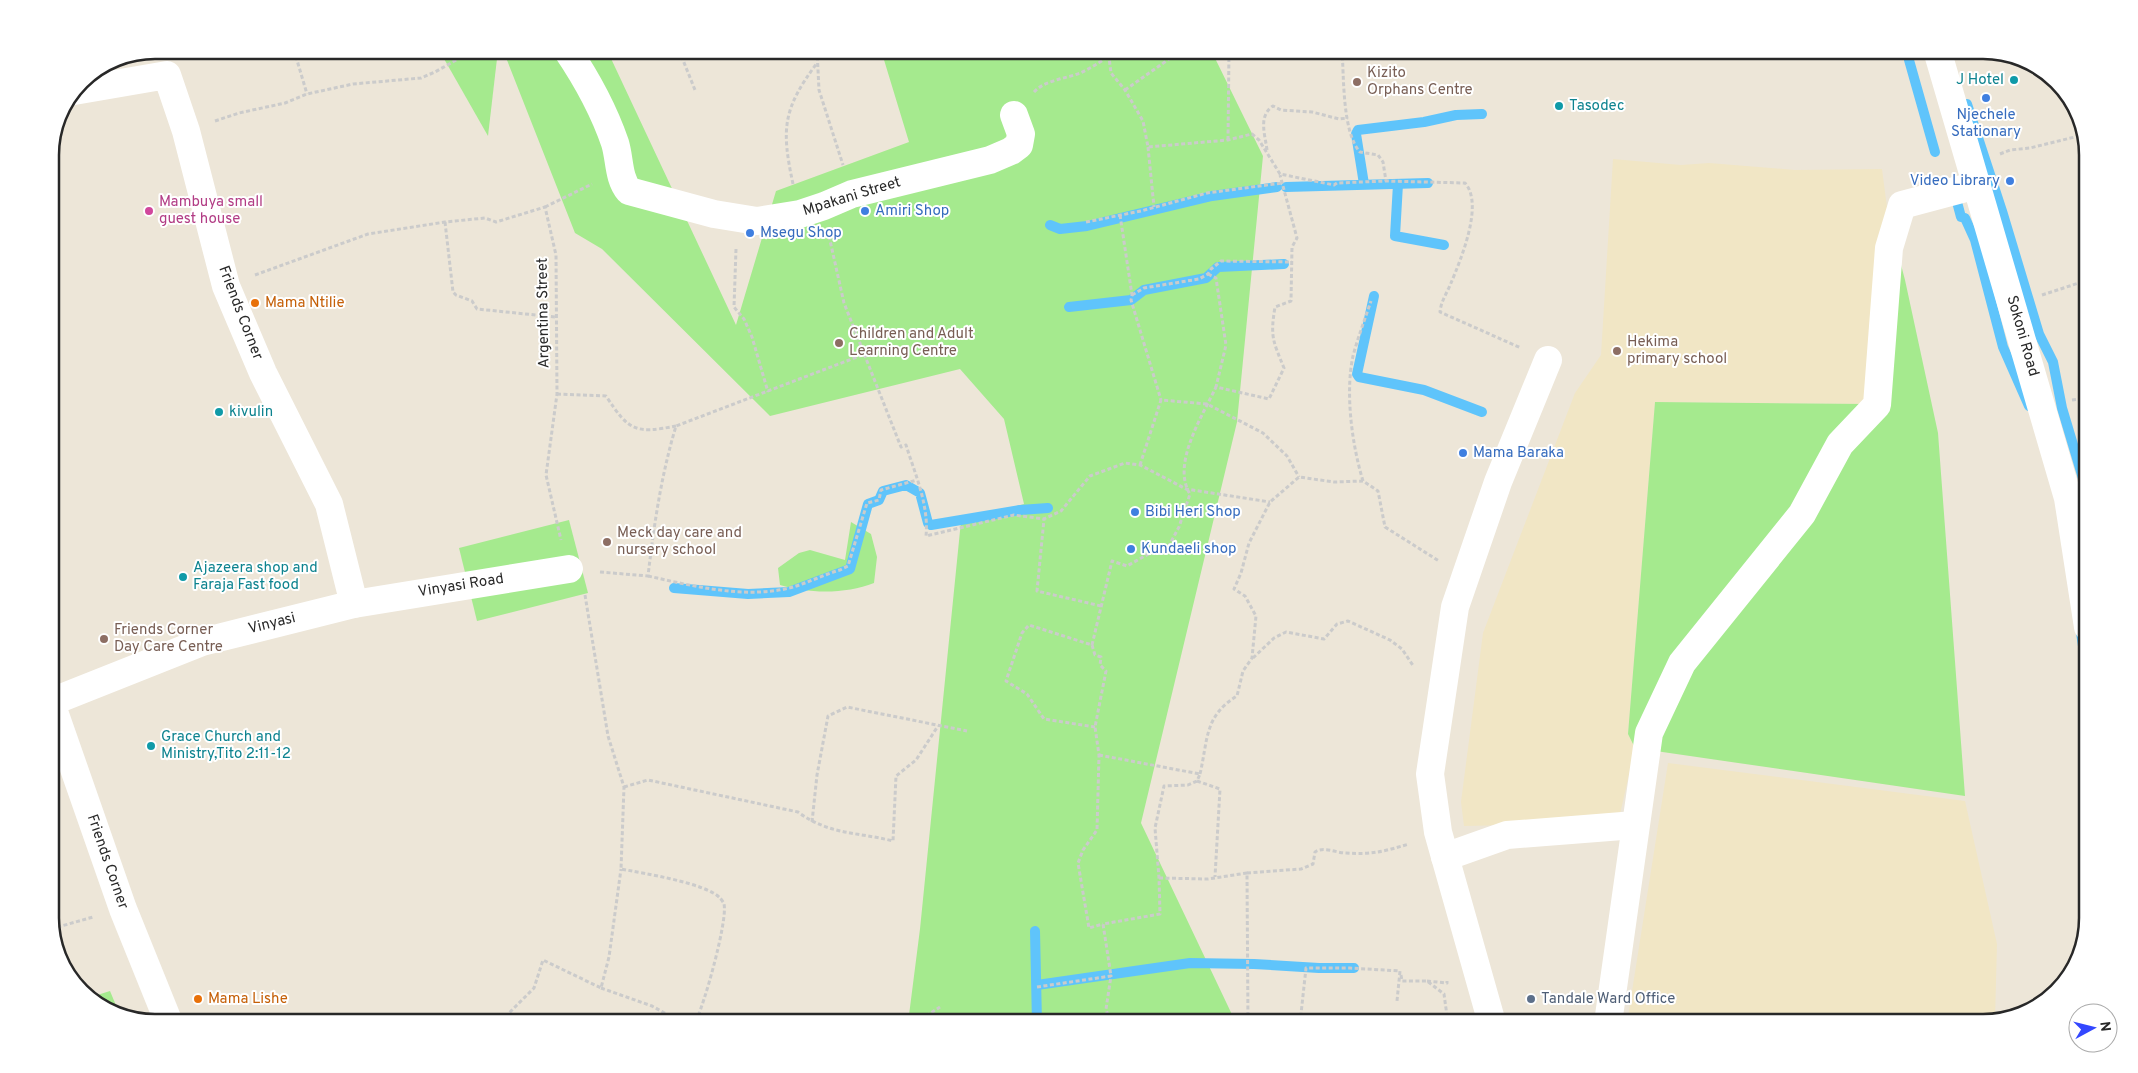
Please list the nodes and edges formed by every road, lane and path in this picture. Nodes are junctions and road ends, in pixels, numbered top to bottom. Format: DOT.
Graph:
graph roads {
  1 [pos="297,59"];
  2 [pos="458,59"];
  3 [pos="572,59"];
  4 [pos="683,59"];
  5 [pos="817,59"];
  6 [pos="1105,59"];
  7 [pos="1109,59"];
  8 [pos="1169,59"];
  9 [pos="1229,59"];
  10 [pos="1343,59"];
  11 [pos="1940,59"];
  12 [pos="817,63"];
  13 [pos="1039,87"];
  14 [pos="85,89"];
  15 [pos="695,90"];
  16 [pos="1125,90"];
  17 [pos="307,94"];
  18 [pos="1014,115"];
  19 [pos="1348,118"];
  20 [pos="186,131"];
  21 [pos="2077,137"];
  22 [pos="1228,140"];
  23 [pos="1148,146"];
  24 [pos="1267,153"];
  25 [pos="1280,174"];
  26 [pos="621,175"];
  27 [pos="1386,181"];
  28 [pos="1282,183"];
  29 [pos="1977,185"];
  30 [pos="852,194"];
  31 [pos="545,207"];
  32 [pos="1154,208"];
  33 [pos="812,210"];
  34 [pos="1120,215"];
  35 [pos="732,218"];
  36 [pos="445,222"];
  37 [pos="1086,222"];
  38 [pos="1292,262"];
  39 [pos="1208,274"];
  40 [pos="2079,283"];
  41 [pos="226,286"];
  42 [pos="1132,295"];
  43 [pos="1371,301"];
  44 [pos="2013,305"];
  45 [pos="556,317"];
  46 [pos="865,354"];
  47 [pos="1548,360"];
  48 [pos="1216,387"];
  49 [pos="768,392"];
  50 [pos="557,394"];
  51 [pos="1160,400"];
  52 [pos="1206,404"];
  53 [pos="676,426"];
  54 [pos="1140,465"];
  55 [pos="1299,478"];
  56 [pos="917,480"];
  57 [pos="1363,481"];
  58 [pos="1186,488"];
  59 [pos="1270,502"];
  60 [pos="1044,519"];
  61 [pos="569,569"];
  62 [pos="2079,569"];
  63 [pos="1466,574"];
  64 [pos="648,576"];
  65 [pos="354,604"];
  66 [pos="1101,606"];
  67 [pos="1092,645"];
  68 [pos="1252,658"];
  69 [pos="1442,690"];
  70 [pos="59,698"];
  71 [pos="59,724"];
  72 [pos="938,726"];
  73 [pos="1095,727"];
  74 [pos="966,731"];
  75 [pos="1098,756"];
  76 [pos="1200,774"];
  77 [pos="1197,781"];
  78 [pos="624,787"];
  79 [pos="812,822"];
  80 [pos="1635,825"];
  81 [pos="1441,845"];
  82 [pos="621,869"];
  83 [pos="1247,873"];
  84 [pos="1215,877"];
  85 [pos="1159,878"];
  86 [pos="123,909"];
  87 [pos="1103,924"];
  88 [pos="59,927"];
  89 [pos="1400,971"];
  90 [pos="1111,976"];
  91 [pos="1038,987"];
  92 [pos="601,988"];
  93 [pos="1397,1001"];
  94 [pos="940,1007"];
  95 [pos="165,1014"];
  96 [pos="509,1014"];
  97 [pos="666,1014"];
  98 [pos="698,1014"];
  99 [pos="929,1014"];
  100 [pos="1107,1014"];
  101 [pos="1248,1014"];
  102 [pos="1301,1014"];
  103 [pos="1447,1014"];
  104 [pos="1489,1014"];
  105 [pos="1609,1014"];
  1 -- 17 [label="path"];
  2 -- 17 [label="path"];
  3 -- 26 [label="street, Mpakani Street"];
  4 -- 15 [label="path"];
  5 -- 12 [label="path"];
  6 -- 13 [label="path"];
  7 -- 16 [label="path"];
  8 -- 16 [label="path"];
  9 -- 22 [label="path"];
  10 -- 19 [label="path"];
  11 -- 29 [label="street, Sokoni Road"];
  12 -- 30 [label="path"];
  12 -- 33 [label="path"];
  14 -- 20 [label="street, Friends Corner"];
  16 -- 23 [label="path"];
  17 -- 20 [label="path"];
  18 -- 30 [label="street, Mpakani Street"];
  19 -- 24 [label="path"];
  19 -- 27 [label="path"];
  20 -- 41 [label="street, Friends Corner"];
  21 -- 29 [label="path"];
  22 -- 23 [label="path"];
  22 -- 24 [label="path"];
  23 -- 32 [label="path"];
  24 -- 25 [label="path"];
  25 -- 27 [label="path"];
  25 -- 28 [label="path"];
  26 -- 31 [label="path"];
  26 -- 35 [label="street, Mpakani Street"];
  27 -- 47 [label="path"];
  28 -- 32 [label="path"];
  28 -- 38 [label="path"];
  29 -- 44 [label="street, Sokoni Road"];
  29 -- 80 [label="street"];
  30 -- 33 [label="street, Mpakani Street"];
  31 -- 36 [label="path"];
  31 -- 45 [label="path, Argentina Street"];
  32 -- 34 [label="path"];
  33 -- 35 [label="street, Mpakani Street"];
  33 -- 46 [label="path"];
  34 -- 37 [label="path"];
  34 -- 42 [label="path"];
  35 -- 49 [label="path"];
  36 -- 41 [label="path"];
  36 -- 45 [label="path"];
  38 -- 39 [label="path"];
  38 -- 48 [label="path"];
  39 -- 42 [label="path"];
  39 -- 48 [label="path"];
  40 -- 44 [label="path"];
  41 -- 65 [label="street, Friends Corner"];
  42 -- 51 [label="path"];
  43 -- 57 [label="path"];
  44 -- 62 [label="street, Sokoni Road"];
  45 -- 50 [label="path, Argentina Street"];
  46 -- 49 [label="path"];
  46 -- 56 [label="path"];
  47 -- 63 [label="street"];
  48 -- 52 [label="path"];
  49 -- 53 [label="path"];
  50 -- 53 [label="path"];
  50 -- 61 [label="path, Argentina Street"];
  51 -- 52 [label="path"];
  51 -- 54 [label="path"];
  52 -- 55 [label="path"];
  52 -- 58 [label="path"];
  53 -- 64 [label="path"];
  54 -- 58 [label="path"];
  54 -- 60 [label="path"];
  55 -- 57 [label="path"];
  55 -- 59 [label="path"];
  56 -- 60 [label="path"];
  56 -- 64 [label="path"];
  57 -- 63 [label="path"];
  58 -- 59 [label="path"];
  58 -- 66 [label="path"];
  59 -- 68 [label="path"];
  60 -- 66 [label="path"];
  61 -- 64 [label="path"];
  61 -- 65 [label="street, Vinyasi Road"];
  61 -- 78 [label="path"];
  63 -- 69 [label="street"];
  65 -- 70 [label="street, Vinyasi"];
  66 -- 67 [label="path"];
  67 -- 73 [label="path"];
  67 -- 73 [label="path"];
  68 -- 69 [label="path"];
  68 -- 76 [label="path"];
  69 -- 81 [label="street"];
  71 -- 86 [label="street, Friends Corner"];
  72 -- 74 [label="path"];
  72 -- 79 [label="path"];
  72 -- 79 [label="path"];
  73 -- 75 [label="path"];
  75 -- 76 [label="path"];
  75 -- 87 [label="path"];
  76 -- 77 [label="path"];
  77 -- 84 [label="path"];
  77 -- 85 [label="path"];
  78 -- 79 [label="path"];
  78 -- 82 [label="path"];
  80 -- 81 [label="street"];
  80 -- 105 [label="street"];
  81 -- 83 [label="path"];
  81 -- 104 [label="street"];
  82 -- 92 [label="path"];
  82 -- 98 [label="path"];
  83 -- 84 [label="path"];
  83 -- 101 [label="path"];
  84 -- 85 [label="path"];
  85 -- 87 [label="path"];
  86 -- 88 [label="path"];
  86 -- 95 [label="street, Friends Corner"];
  87 -- 90 [label="path"];
  89 -- 93 [label="path"];
  89 -- 102 [label="path"];
  89 -- 103 [label="path"];
  90 -- 91 [label="path"];
  90 -- 100 [label="path"];
  92 -- 96 [label="path"];
  92 -- 97 [label="path"];
  94 -- 99 [label="path"];
}
